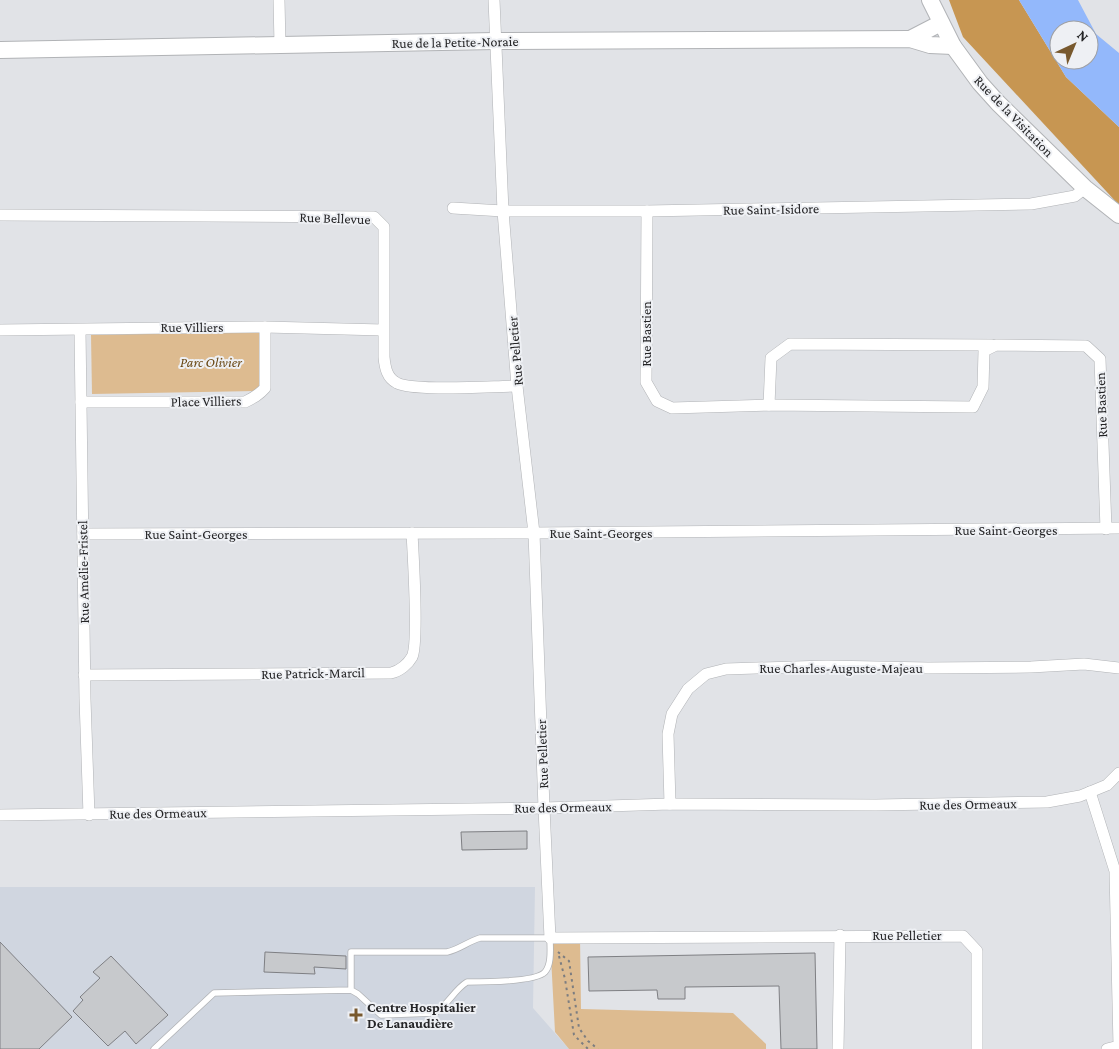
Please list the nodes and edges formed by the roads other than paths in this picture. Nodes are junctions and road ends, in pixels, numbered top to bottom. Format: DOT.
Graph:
graph roads {
  1 [pos="280,0"];
  2 [pos="494,0"];
  3 [pos="930,0"];
  4 [pos="941,23"];
  5 [pos="910,39"];
  6 [pos="495,41"];
  7 [pos="280,45"];
  8 [pos="952,46"];
  9 [pos="0,50"];
  10 [pos="1086,188"];
  11 [pos="453,208"];
  12 [pos="503,211"];
  13 [pos="647,211"];
  14 [pos="0,215"];
  15 [pos="1119,215"];
  16 [pos="265,327"];
  17 [pos="0,330"];
  18 [pos="80,330"];
  19 [pos="383,330"];
  20 [pos="996,346"];
  21 [pos="518,386"];
  22 [pos="81,402"];
  23 [pos="769,405"];
  24 [pos="1119,528"];
  25 [pos="1106,529"];
  26 [pos="412,533"];
  27 [pos="534,533"];
  28 [pos="83,534"];
  29 [pos="1119,668"];
  30 [pos="84,675"];
  31 [pos="1119,773"];
  32 [pos="1090,792"];
  33 [pos="670,804"];
  34 [pos="544,808"];
  35 [pos="0,815"];
  36 [pos="88,815"];
  37 [pos="840,935"];
  38 [pos="550,938"];
  39 [pos="351,990"];
  40 [pos="154,1049"];
  41 [pos="838,1049"];
  42 [pos="977,1049"];
  43 [pos="1107,1049"];
  1 -- 7 [label="street"];
  2 -- 6 [label="street, Rue Pelletier"];
  3 -- 4 [label="street, Rue de la Visitation"];
  4 -- 5 [label="street, Rue de la Petite-Noraie"];
  4 -- 8 [label="street, Rue de la Visitation"];
  5 -- 6 [label="street, Rue de la Petite-Noraie"];
  5 -- 8 [label="street, Rue de la Petite-Noraie"];
  6 -- 7 [label="street, Rue de la Petite-Noraie"];
  6 -- 12 [label="street, Rue Pelletier"];
  7 -- 9 [label="street, Rue de la Petite-Noraie"];
  8 -- 10 [label="street, Rue de la Visitation"];
  10 -- 13 [label="street, Rue Saint-Isidore"];
  10 -- 15 [label="street, Rue de la Visitation"];
  11 -- 12 [label="street, Rue Saint-Isidore"];
  12 -- 13 [label="street, Rue Saint-Isidore"];
  12 -- 21 [label="street, Rue Pelletier"];
  13 -- 23 [label="street, Rue Bastien"];
  14 -- 19 [label="street, Rue Bellevue"];
  16 -- 18 [label="street, Rue Villiers"];
  16 -- 19 [label="street, Rue Villiers"];
  16 -- 22 [label="street, Place Villiers"];
  17 -- 18 [label="street, Rue Villiers"];
  18 -- 22 [label="street, Rue Amélie-Fristel"];
  19 -- 21 [label="street, Rue Bellevue"];
  20 -- 23 [label="street, Rue Bastien"];
  20 -- 23 [label="street, Rue Bastien"];
  20 -- 25 [label="street, Rue Bastien"];
  21 -- 27 [label="street, Rue Pelletier"];
  22 -- 28 [label="street, Rue Amélie-Fristel"];
  24 -- 25 [label="street, Rue Saint-Georges"];
  25 -- 27 [label="street, Rue Saint-Georges"];
  26 -- 27 [label="street, Rue Saint-Georges"];
  26 -- 28 [label="street, Rue Saint-Georges"];
  26 -- 30 [label="street, Rue Patrick-Marcil"];
  27 -- 34 [label="street, Rue Pelletier"];
  28 -- 30 [label="street, Rue Amélie-Fristel"];
  29 -- 33 [label="street, Rue Charles-Auguste-Majeau"];
  30 -- 36 [label="street, Rue Amélie-Fristel"];
  31 -- 32 [label="street, Rue des Ormeaux"];
  32 -- 33 [label="street, Rue des Ormeaux"];
  32 -- 43 [label="street"];
  33 -- 34 [label="street, Rue des Ormeaux"];
  34 -- 36 [label="street, Rue des Ormeaux"];
  34 -- 38 [label="street, Rue Pelletier"];
  35 -- 36 [label="street, Rue des Ormeaux"];
  37 -- 38 [label="street, Rue Pelletier"];
  37 -- 41 [label="street"];
  37 -- 42 [label="street, Rue Pelletier"];
  38 -- 39 [label="lane"];
  38 -- 39 [label="lane"];
  39 -- 40 [label="lane"];
}
